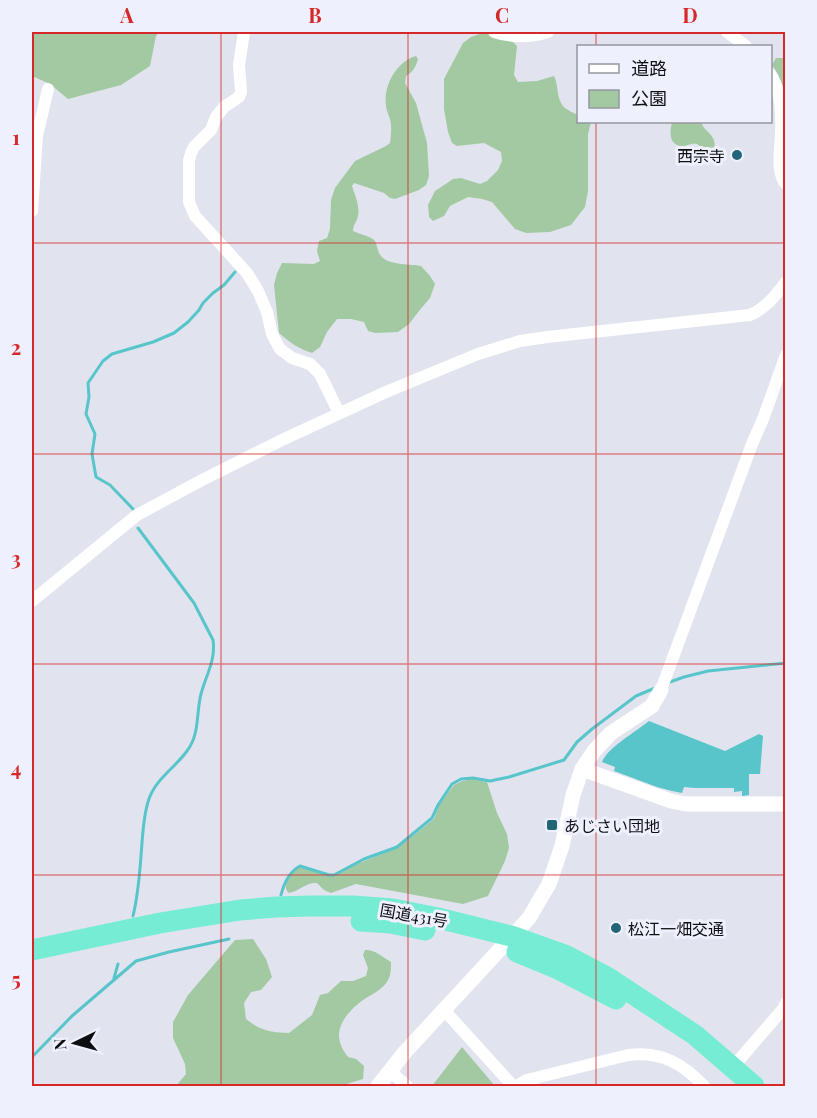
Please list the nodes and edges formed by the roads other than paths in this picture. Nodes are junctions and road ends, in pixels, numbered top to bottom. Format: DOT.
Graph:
graph roads {
  1 [pos="244,32"];
  2 [pos="494,32"];
  3 [pos="548,32"];
  4 [pos="727,32"];
  5 [pos="745,45"];
  6 [pos="772,76"];
  7 [pos="48,89"];
  8 [pos="786,184"];
  9 [pos="32,211"];
  10 [pos="786,282"];
  11 [pos="786,355"];
  12 [pos="339,413"];
  13 [pos="32,601"];
  14 [pos="663,684"];
  15 [pos="582,769"];
  16 [pos="786,804"];
  17 [pos="506,942"];
  18 [pos="32,950"];
  19 [pos="32,964"];
  20 [pos="786,1003"];
  21 [pos="444,1010"];
  22 [pos="390,1071"];
  23 [pos="734,1077"];
  24 [pos="378,1086"];
  25 [pos="406,1086"];
  26 [pos="515,1086"];
  27 [pos="704,1086"];
  28 [pos="754,1086"];
  1 -- 12 [label="street"];
  2 -- 3 [label="street"];
  4 -- 5 [label="street"];
  6 -- 8 [label="street"];
  7 -- 9 [label="street"];
  10 -- 12 [label="street"];
  11 -- 14 [label="street"];
  12 -- 13 [label="street"];
  14 -- 15 [label="street"];
  15 -- 16 [label="street"];
  15 -- 17 [label="street"];
  17 -- 18 [label="highway, 国道431号"];
  17 -- 19 [label="highway, 国道431号"];
  17 -- 21 [label="street"];
  17 -- 23 [label="highway, 国道431号"];
  20 -- 23 [label="street"];
  21 -- 22 [label="street"];
  21 -- 26 [label="street"];
  22 -- 24 [label="street"];
  22 -- 25 [label="street"];
  23 -- 28 [label="highway, 国道431号"];
  26 -- 27 [label="street"];
}
